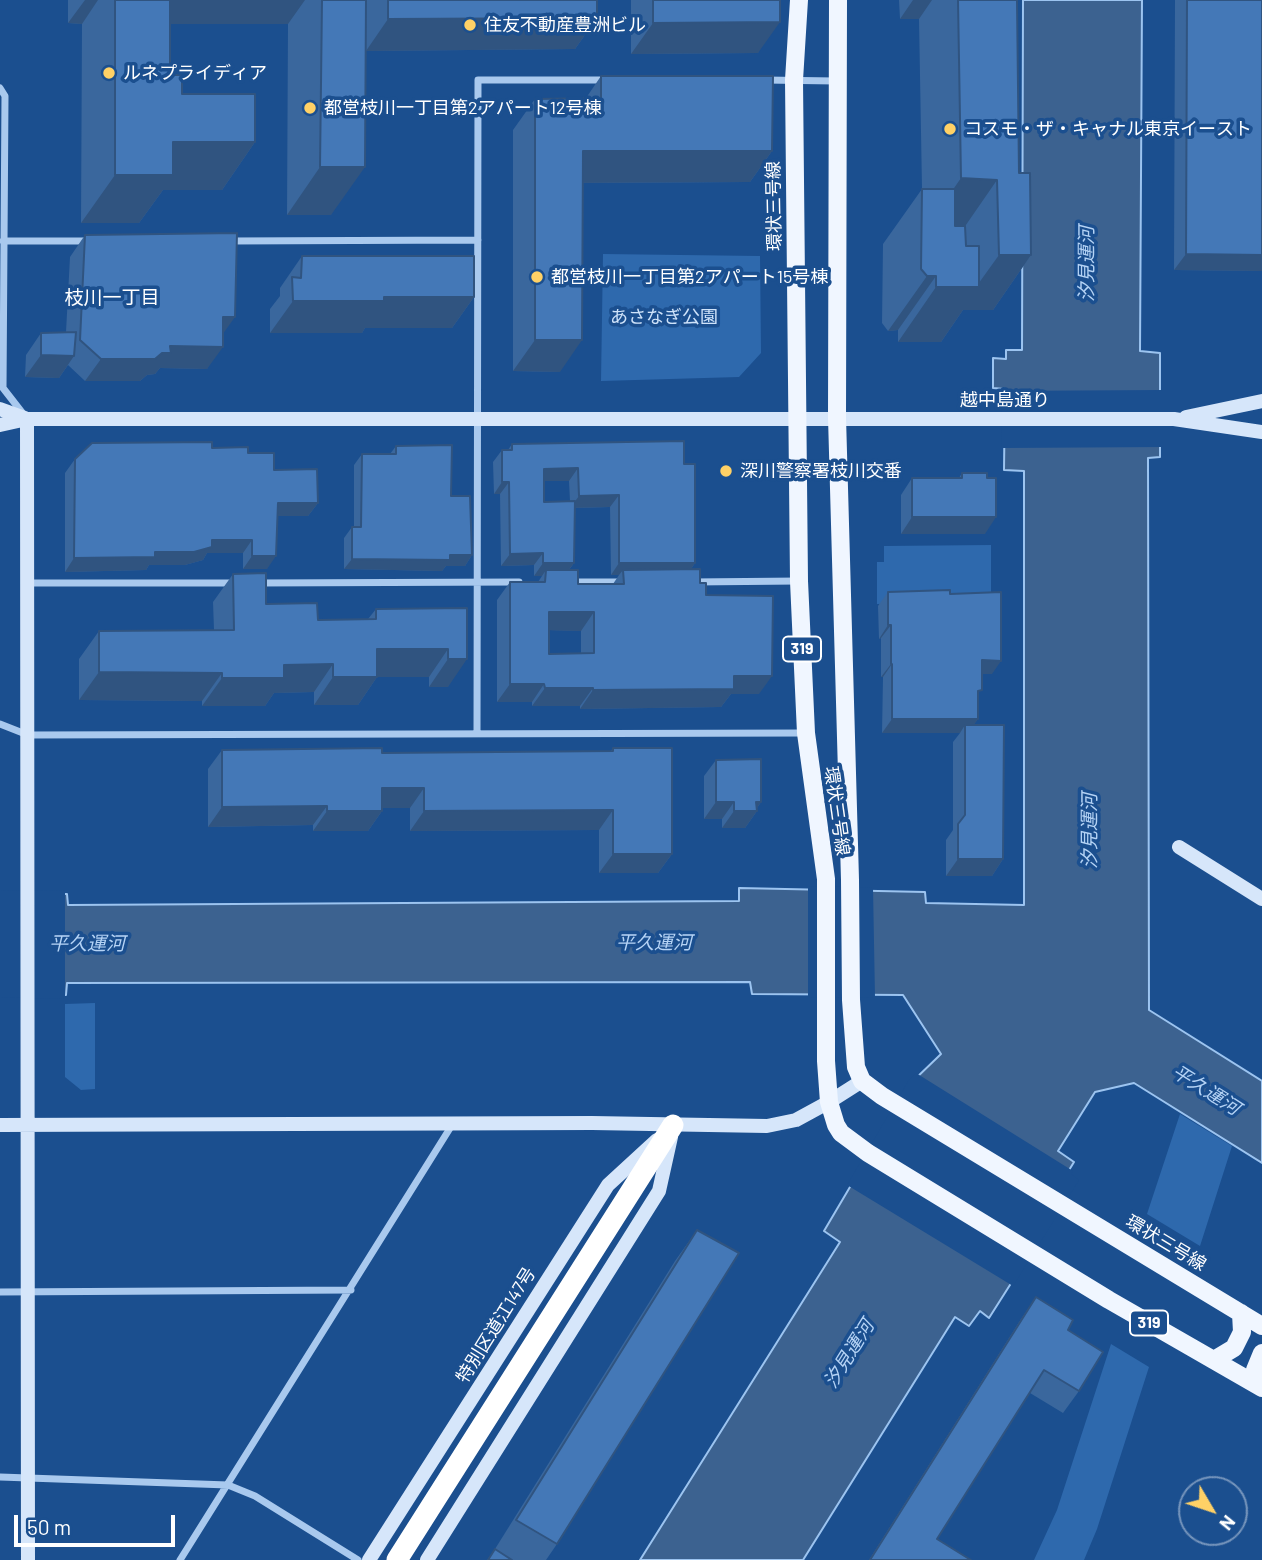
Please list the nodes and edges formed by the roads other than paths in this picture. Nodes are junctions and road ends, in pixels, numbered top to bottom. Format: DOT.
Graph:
graph roads {
  1 [pos="799,0"];
  2 [pos="838,0"];
  3 [pos="620,80"];
  4 [pos="753,80"];
  5 [pos="794,80"];
  6 [pos="838,81"];
  7 [pos="0,88"];
  8 [pos="228,240"];
  9 [pos="478,240"];
  10 [pos="3,241"];
  11 [pos="104,241"];
  12 [pos="1262,401"];
  13 [pos="0,409"];
  14 [pos="797,418"];
  15 [pos="837,418"];
  16 [pos="27,419"];
  17 [pos="476,419"];
  18 [pos="1174,419"];
  19 [pos="0,425"];
  20 [pos="1262,432"];
  21 [pos="799,581"];
  22 [pos="478,582"];
  23 [pos="533,582"];
  24 [pos="561,582"];
  25 [pos="630,582"];
  26 [pos="685,582"];
  27 [pos="27,583"];
  28 [pos="241,583"];
  29 [pos="255,583"];
  30 [pos="0,724"];
  31 [pos="806,733"];
  32 [pos="477,734"];
  33 [pos="29,735"];
  34 [pos="1179,847"];
  35 [pos="1262,899"];
  36 [pos="862,1081"];
  37 [pos="830,1102"];
  38 [pos="453,1124"];
  39 [pos="0,1125"];
  40 [pos="26,1125"];
  41 [pos="673,1125"];
  42 [pos="351,1290"];
  43 [pos="0,1292"];
  44 [pos="29,1292"];
  45 [pos="1241,1313"];
  46 [pos="1262,1326"];
  47 [pos="1262,1353"];
  48 [pos="1214,1360"];
  49 [pos="1260,1387"];
  50 [pos="0,1477"];
  51 [pos="28,1477"];
  52 [pos="228,1485"];
  53 [pos="28,1560"];
  54 [pos="180,1560"];
  55 [pos="358,1560"];
  56 [pos="369,1560"];
  57 [pos="397,1560"];
  58 [pos="427,1560"];
  1 -- 5 [label="main road, 環状三号線 / 319"];
  2 -- 6 [label="main road, 環状三号線 / 319"];
  3 -- 9 [label="street"];
  4 -- 5 [label="street"];
  5 -- 6 [label="street"];
  5 -- 14 [label="main road, 環状三号線 / 319"];
  6 -- 15 [label="main road, 環状三号線 / 319"];
  7 -- 10 [label="street"];
  8 -- 9 [label="street"];
  9 -- 17 [label="street"];
  10 -- 11 [label="street"];
  10 -- 16 [label="street"];
  12 -- 18 [label="street, 越中島通り"];
  13 -- 16 [label="street"];
  14 -- 15 [label="street, 越中島通り"];
  14 -- 17 [label="street, 越中島通り"];
  14 -- 21 [label="main road, 環状三号線 / 319"];
  15 -- 18 [label="street, 越中島通り"];
  15 -- 36 [label="main road, 環状三号線 / 319"];
  16 -- 17 [label="street, 越中島通り"];
  16 -- 19 [label="street"];
  16 -- 27 [label="street"];
  17 -- 22 [label="street"];
  18 -- 20 [label="street, 越中島通り"];
  21 -- 26 [label="street"];
  21 -- 31 [label="main road, 環状三号線 / 319"];
  22 -- 23 [label="street"];
  22 -- 29 [label="street"];
  22 -- 32 [label="street"];
  24 -- 25 [label="street"];
  27 -- 28 [label="street"];
  27 -- 33 [label="street"];
  30 -- 33 [label="street"];
  31 -- 32 [label="street"];
  31 -- 37 [label="main road, 環状三号線 / 319"];
  32 -- 33 [label="street"];
  33 -- 40 [label="street"];
  34 -- 35 [label="street"];
  36 -- 37 [label="street"];
  36 -- 45 [label="main road, 環状三号線"];
  37 -- 41 [label="street"];
  37 -- 48 [label="main road, 環状三号線 / 319"];
  38 -- 40 [label="street"];
  38 -- 41 [label="street"];
  38 -- 42 [label="street"];
  39 -- 40 [label="street"];
  40 -- 44 [label="street"];
  41 -- 56 [label="street, 特別区道江147号"];
  41 -- 57 [label="highway"];
  41 -- 58 [label="street"];
  42 -- 44 [label="street"];
  42 -- 52 [label="street"];
  43 -- 44 [label="street"];
  44 -- 51 [label="street"];
  45 -- 46 [label="main road, 環状三号線"];
  45 -- 48 [label="main road"];
  47 -- 49 [label="main road"];
  48 -- 49 [label="main road, 環状三号線 / 319"];
  50 -- 51 [label="street"];
  51 -- 52 [label="street"];
  51 -- 53 [label="street"];
  52 -- 54 [label="street"];
  52 -- 55 [label="street"];
}
